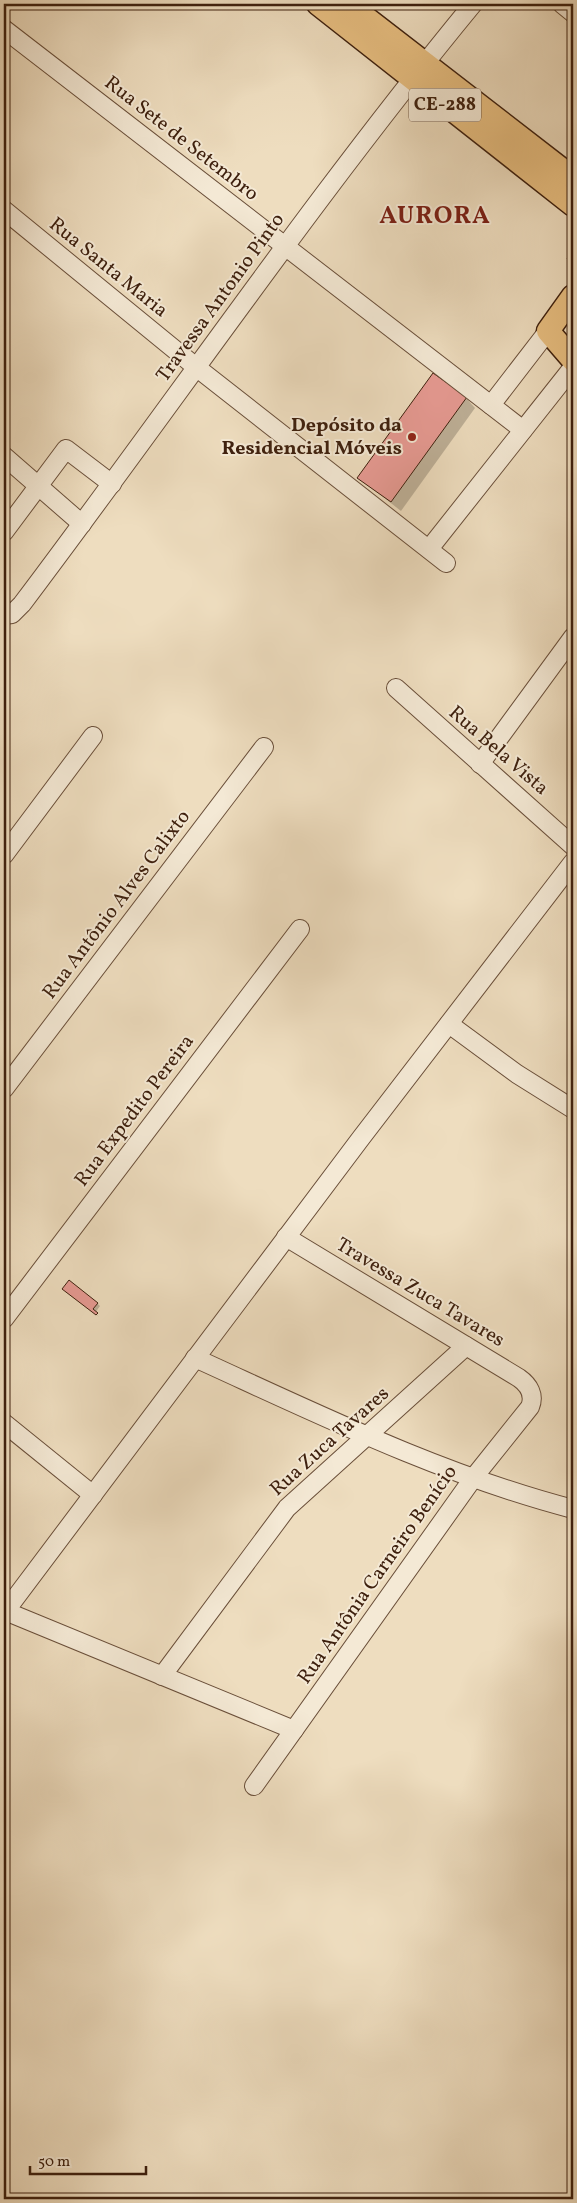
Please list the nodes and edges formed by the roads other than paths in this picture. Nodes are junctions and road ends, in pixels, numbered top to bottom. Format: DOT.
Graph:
graph roads {
  1 [pos="318,4"];
  2 [pos="348,4"];
  3 [pos="473,4"];
  4 [pos="562,4"];
  5 [pos="573,12"];
  6 [pos="4,29"];
  7 [pos="418,70"];
  8 [pos="573,178"];
  9 [pos="573,205"];
  10 [pos="4,210"];
  11 [pos="284,246"];
  12 [pos="573,296"];
  13 [pos="548,331"];
  14 [pos="573,360"];
  15 [pos="196,367"];
  16 [pos="573,367"];
  17 [pos="491,405"];
  18 [pos="523,430"];
  19 [pos="4,456"];
  20 [pos="112,484"];
  21 [pos="37,486"];
  22 [pos="82,524"];
  23 [pos="4,532"];
  24 [pos="429,549"];
  25 [pos="446,563"];
  26 [pos="4,615"];
  27 [pos="573,636"];
  28 [pos="396,688"];
  29 [pos="93,736"];
  30 [pos="264,747"];
  31 [pos="480,764"];
  32 [pos="573,846"];
  33 [pos="4,855"];
  34 [pos="573,862"];
  35 [pos="300,929"];
  36 [pos="449,1024"];
  37 [pos="4,1089"];
  38 [pos="573,1109"];
  39 [pos="286,1237"];
  40 [pos="4,1319"];
  41 [pos="466,1346"];
  42 [pos="195,1358"];
  43 [pos="530,1389"];
  44 [pos="4,1423"];
  45 [pos="369,1436"];
  46 [pos="474,1477"];
  47 [pos="93,1494"];
  48 [pos="573,1509"];
  49 [pos="4,1612"];
  50 [pos="162,1676"];
  51 [pos="294,1730"];
  52 [pos="254,1786"];
  1 -- 7 [label="main road, CE-288"];
  2 -- 7 [label="main road, CE-288"];
  3 -- 7 [label="street, Travessa Antonio Pinto"];
  4 -- 5 [label="street"];
  6 -- 11 [label="street, Rua Sete de Setembro"];
  7 -- 8 [label="main road, CE-288"];
  7 -- 9 [label="main road, CE-288"];
  7 -- 11 [label="street, Travessa Antonio Pinto"];
  10 -- 15 [label="street, Rua Santa Maria"];
  11 -- 15 [label="street, Travessa Antonio Pinto"];
  11 -- 17 [label="street, Rua Sete de Setembro"];
  12 -- 13 [label="main road"];
  13 -- 14 [label="main road"];
  13 -- 17 [label="street"];
  15 -- 20 [label="street, Travessa Antonio Pinto"];
  15 -- 24 [label="street, Rua Santa Maria"];
  16 -- 18 [label="street"];
  17 -- 18 [label="street, Rua Sete de Setembro"];
  18 -- 24 [label="street"];
  19 -- 21 [label="street"];
  20 -- 21 [label="street"];
  20 -- 22 [label="street, Travessa Antonio Pinto"];
  21 -- 22 [label="street"];
  21 -- 23 [label="street"];
  22 -- 26 [label="street, Travessa Antonio Pinto"];
  24 -- 25 [label="street, Rua Santa Maria"];
  27 -- 31 [label="street"];
  28 -- 31 [label="street, Rua Bela Vista"];
  29 -- 33 [label="street"];
  30 -- 37 [label="street, Rua Antônio Alves Calixto"];
  31 -- 32 [label="street, Rua Bela Vista"];
  34 -- 36 [label="street"];
  35 -- 40 [label="street, Rua Expedito Pereira"];
  36 -- 38 [label="street"];
  36 -- 39 [label="street"];
  39 -- 41 [label="street, Travessa Zuca Tavares"];
  39 -- 42 [label="street"];
  41 -- 43 [label="street, Travessa Zuca Tavares"];
  41 -- 45 [label="street, Rua Zuca Tavares"];
  42 -- 45 [label="street"];
  42 -- 47 [label="street"];
  43 -- 46 [label="street, Rua Antônia Carneiro Benício"];
  44 -- 47 [label="street"];
  45 -- 46 [label="street"];
  45 -- 50 [label="street, Rua Zuca Tavares"];
  46 -- 48 [label="street"];
  46 -- 51 [label="street, Rua Antônia Carneiro Benício"];
  47 -- 49 [label="street"];
  49 -- 50 [label="street"];
  50 -- 51 [label="street"];
  51 -- 52 [label="street, Rua Antônia Carneiro Benício"];
}
